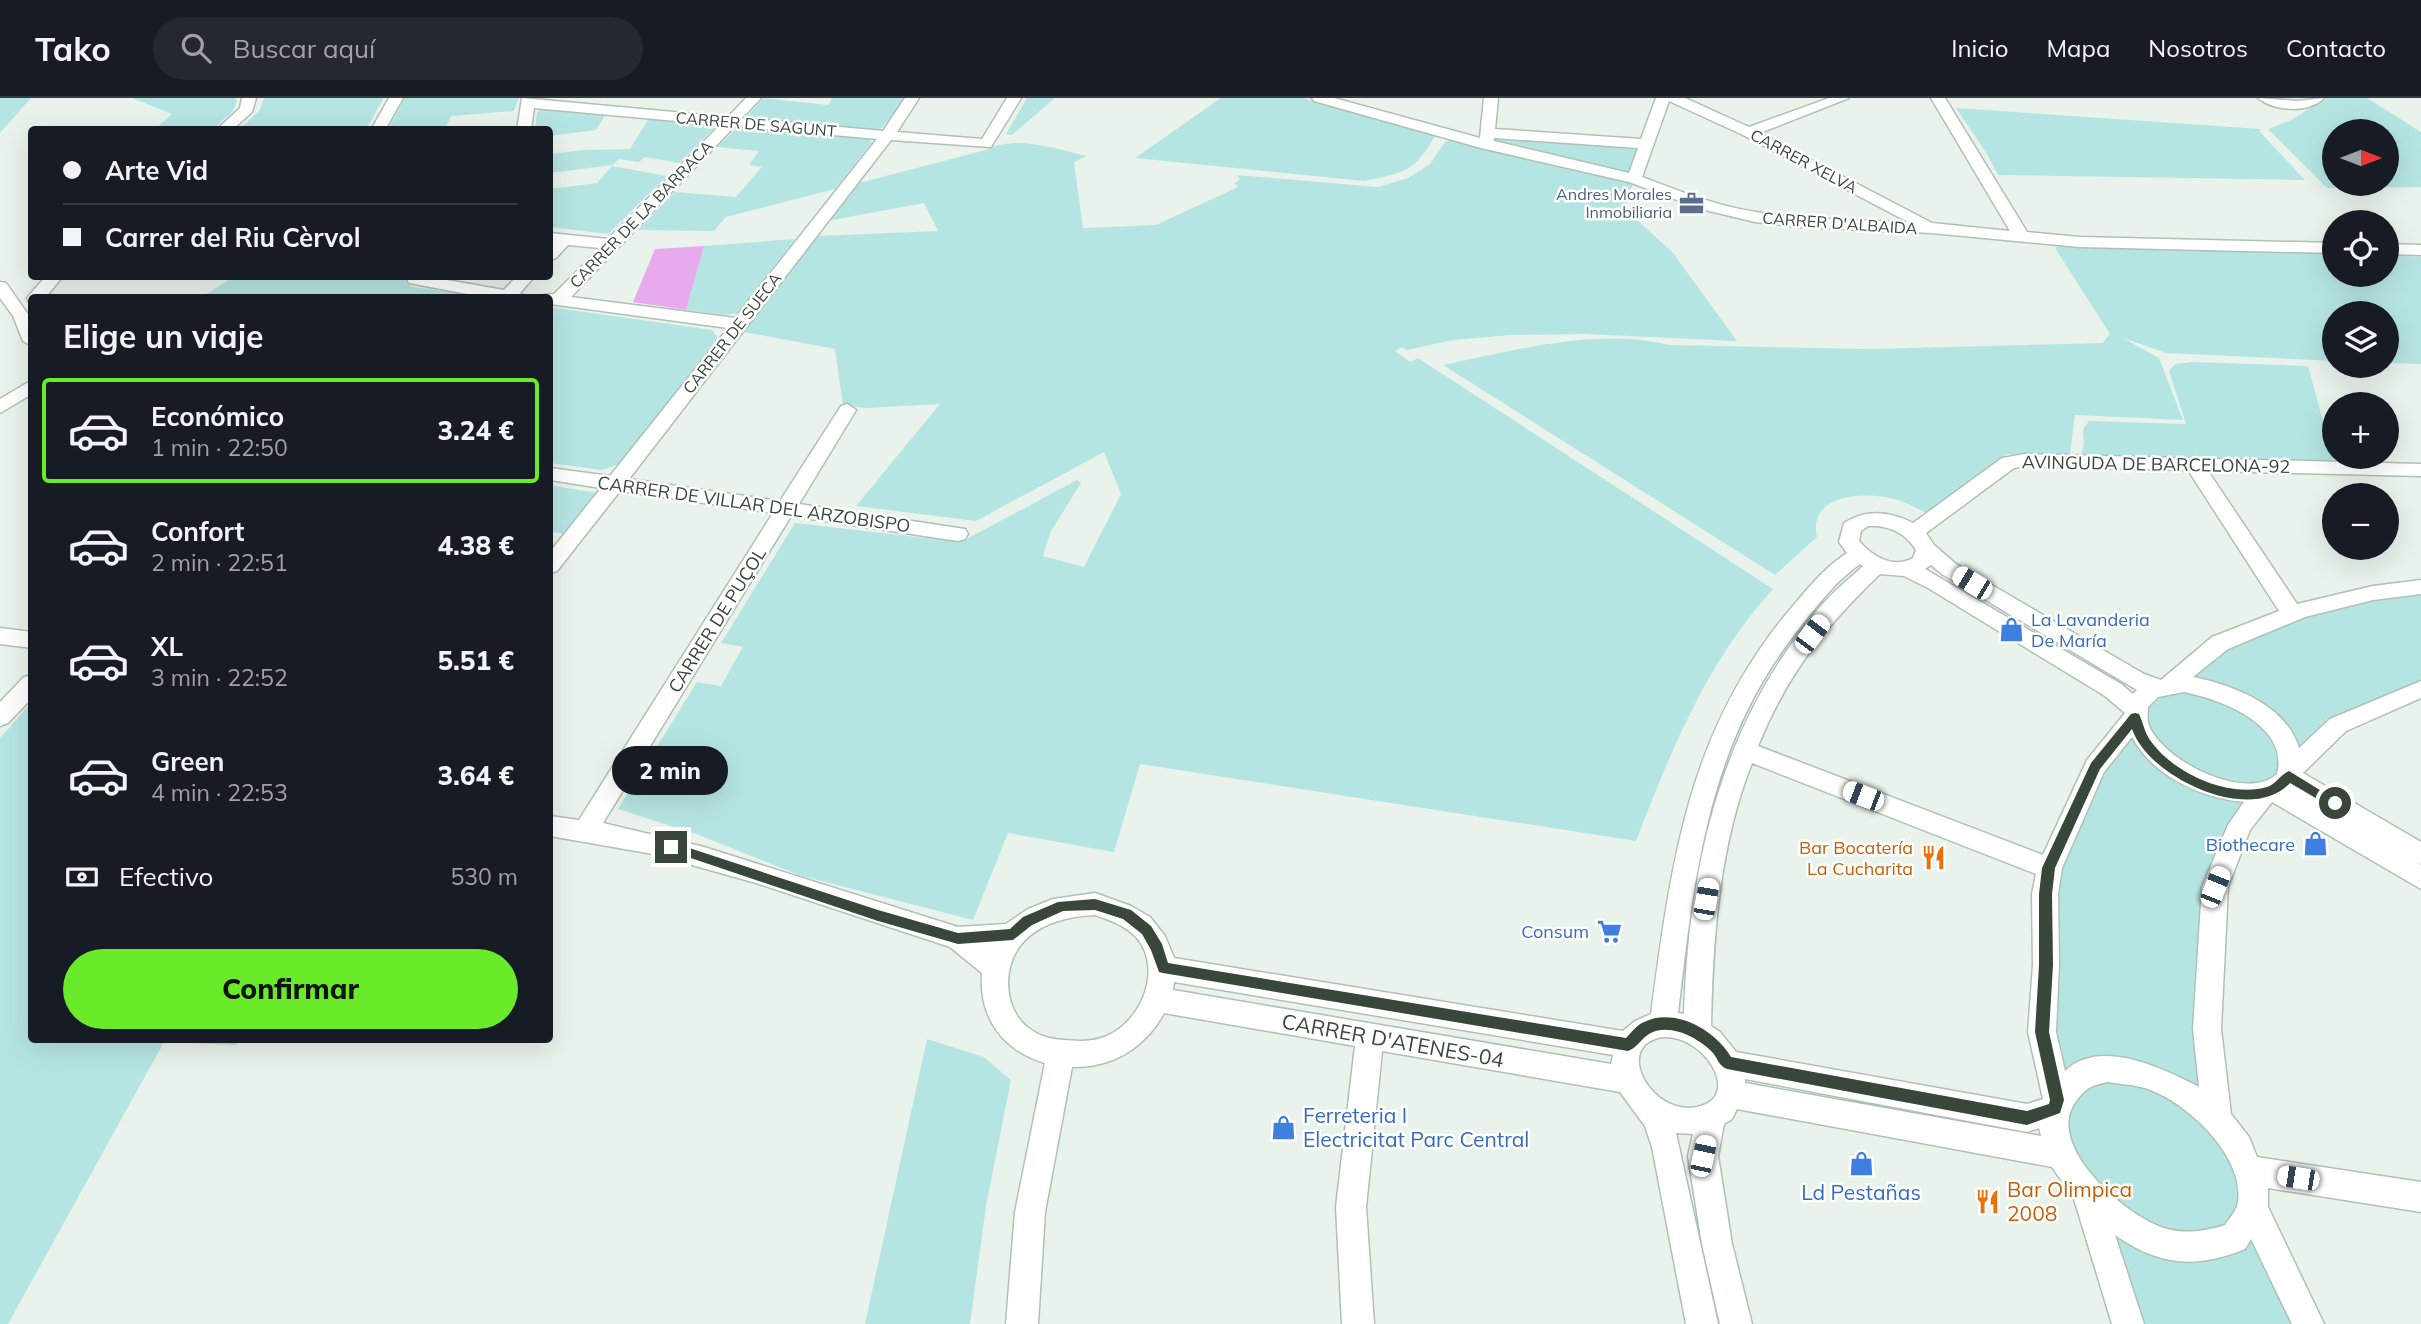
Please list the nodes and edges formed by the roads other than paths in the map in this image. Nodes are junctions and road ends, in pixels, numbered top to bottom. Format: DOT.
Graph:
graph roads {
  1 [pos="249,98"];
  2 [pos="396,98"];
  3 [pos="754,98"];
  4 [pos="912,98"];
  5 [pos="1014,98"];
  6 [pos="1319,98"];
  7 [pos="1492,98"];
  8 [pos="1662,98"];
  9 [pos="1675,98"];
  10 [pos="1842,98"];
  11 [pos="1938,98"];
  12 [pos="2265,98"];
  13 [pos="528,100"];
  14 [pos="2312,102"];
  15 [pos="731,121"];
  16 [pos="228,126"];
  17 [pos="380,126"];
  18 [pos="525,126"];
  19 [pos="1748,132"];
  20 [pos="887,136"];
  21 [pos="1486,139"];
  22 [pos="1646,144"];
  23 [pos="1634,178"];
  24 [pos="1931,228"];
  25 [pos="2022,237"];
  26 [pos="557,239"];
  27 [pos="613,244"];
  28 [pos="2322,248"];
  29 [pos="2399,249"];
  30 [pos="2421,250"];
  31 [pos="51,280"];
  32 [pos="415,280"];
  33 [pos="523,280"];
  34 [pos="0,287"];
  35 [pos="38,294"];
  36 [pos="491,294"];
  37 [pos="510,294"];
  38 [pos="554,299"];
  39 [pos="26,309"];
  40 [pos="739,324"];
  41 [pos="28,388"];
  42 [pos="0,407"];
  43 [pos="847,410"];
  44 [pos="2194,464"];
  45 [pos="2421,470"];
  46 [pos="553,474"];
  47 [pos="615,484"];
  48 [pos="786,509"];
  49 [pos="958,534"];
  50 [pos="1920,541"];
  51 [pos="1868,560"];
  52 [pos="553,562"];
  53 [pos="1907,569"];
  54 [pos="2421,587"];
  55 [pos="2292,614"];
  56 [pos="0,636"];
  57 [pos="28,640"];
  58 [pos="2162,686"];
  59 [pos="28,687"];
  60 [pos="2421,689"];
  61 [pos="2135,713"];
  62 [pos="0,717"];
  63 [pos="1743,750"];
  64 [pos="2280,782"];
  65 [pos="553,817"];
  66 [pos="553,826"];
  67 [pos="586,830"];
  68 [pos="2421,853"];
  69 [pos="2049,868"];
  70 [pos="2421,878"];
  71 [pos="1013,934"];
  72 [pos="958,938"];
  73 [pos="995,967"];
  74 [pos="1163,968"];
  75 [pos="1158,1000"];
  76 [pos="1663,1024"];
  77 [pos="1697,1032"];
  78 [pos="1370,1035"];
  79 [pos="1628,1045"];
  80 [pos="1061,1053"];
  81 [pos="1727,1063"];
  82 [pos="1628,1080"];
  83 [pos="1731,1094"];
  84 [pos="2056,1104"];
  85 [pos="1655,1114"];
  86 [pos="1711,1119"];
  87 [pos="2217,1119"];
  88 [pos="2059,1154"];
  89 [pos="2249,1170"];
  90 [pos="2087,1194"];
  91 [pos="2421,1197"];
  92 [pos="2253,1209"];
  93 [pos="1022,1324"];
  94 [pos="1358,1324"];
  95 [pos="1702,1324"];
  96 [pos="1736,1324"];
  97 [pos="2128,1324"];
  98 [pos="2308,1324"];
  1 -- 16 [label="street"];
  2 -- 17 [label="street"];
  3 -- 15 [label="street, CARRER DE LA BARRACA"];
  4 -- 20 [label="street, CARRER DE SUECA"];
  5 -- 20 [label="street, CARRER DE SAGUNT"];
  6 -- 21 [label="street, CARRER D'ALBAIDA"];
  7 -- 21 [label="street"];
  8 -- 22 [label="street"];
  9 -- 19 [label="street, CARRER XELVA"];
  10 -- 19 [label="street"];
  11 -- 25 [label="street"];
  12 -- 14 [label="street"];
  13 -- 15 [label="street, CARRER DE SAGUNT"];
  13 -- 18 [label="street"];
  15 -- 20 [label="street, CARRER DE SAGUNT"];
  15 -- 27 [label="street, CARRER DE LA BARRACA"];
  19 -- 24 [label="street, CARRER XELVA"];
  20 -- 40 [label="street, CARRER DE SUECA"];
  21 -- 22 [label="street"];
  21 -- 23 [label="street, CARRER D'ALBAIDA"];
  22 -- 23 [label="street"];
  23 -- 24 [label="street, CARRER D'ALBAIDA"];
  24 -- 25 [label="street, CARRER D'ALBAIDA"];
  25 -- 28 [label="street, CARRER D'ALBAIDA"];
  26 -- 27 [label="street"];
  27 -- 38 [label="street, CARRER DE LA BARRACA"];
  29 -- 30 [label="street"];
  31 -- 35 [label="street"];
  32 -- 36 [label="street"];
  33 -- 37 [label="street"];
  34 -- 39 [label="street"];
  38 -- 40 [label="street"];
  40 -- 47 [label="street, CARRER DE SUECA"];
  41 -- 42 [label="street"];
  43 -- 48 [label="street, CARRER DE PUÇOL"];
  44 -- 45 [label="street, AVINGUDA DE BARCELONA-92"];
  44 -- 50 [label="street, AVINGUDA DE BARCELONA-92"];
  44 -- 55 [label="street"];
  46 -- 47 [label="street, CARRER DE VILLAR DEL ARZOBISPO"];
  47 -- 48 [label="street, CARRER DE VILLAR DEL ARZOBISPO"];
  47 -- 52 [label="street, CARRER DE SUECA"];
  48 -- 49 [label="street, CARRER DE VILLAR DEL ARZOBISPO"];
  48 -- 67 [label="street, CARRER DE PUÇOL"];
  50 -- 51 [label="street"];
  50 -- 53 [label="street, AVINGUDA DE BARCELONA-92"];
  50 -- 58 [label="street"];
  51 -- 53 [label="street"];
  51 -- 63 [label="street"];
  51 -- 76 [label="street"];
  53 -- 61 [label="street"];
  54 -- 55 [label="street"];
  55 -- 58 [label="street"];
  56 -- 57 [label="street"];
  58 -- 61 [label="street"];
  58 -- 64 [label="street"];
  59 -- 62 [label="street"];
  60 -- 64 [label="street"];
  61 -- 64 [label="street"];
  61 -- 69 [label="street"];
  63 -- 69 [label="street"];
  63 -- 77 [label="street"];
  64 -- 68 [label="street"];
  64 -- 70 [label="street"];
  64 -- 87 [label="street"];
  65 -- 67 [label="street"];
  66 -- 67 [label="street"];
  67 -- 72 [label="street"];
  69 -- 84 [label="street"];
  71 -- 72 [label="street"];
  71 -- 73 [label="street"];
  71 -- 74 [label="street"];
  72 -- 73 [label="street"];
  73 -- 80 [label="street"];
  74 -- 75 [label="street"];
  74 -- 79 [label="street, CARRER D'ATENES-04"];
  75 -- 78 [label="street, CARRER D'ATENES-04"];
  75 -- 80 [label="street"];
  76 -- 77 [label="street"];
  76 -- 79 [label="street"];
  77 -- 81 [label="street"];
  78 -- 82 [label="street, CARRER D'ATENES-04"];
  78 -- 94 [label="street"];
  79 -- 82 [label="street"];
  80 -- 93 [label="street"];
  81 -- 83 [label="street"];
  81 -- 84 [label="street"];
  82 -- 85 [label="street"];
  83 -- 86 [label="street"];
  83 -- 88 [label="street"];
  84 -- 87 [label="street"];
  84 -- 88 [label="street"];
  85 -- 86 [label="street"];
  85 -- 95 [label="street"];
  86 -- 96 [label="street"];
  87 -- 89 [label="street"];
  88 -- 90 [label="street"];
  89 -- 91 [label="street"];
  89 -- 92 [label="street"];
  90 -- 92 [label="street"];
  90 -- 97 [label="street"];
  92 -- 98 [label="street"];
}
